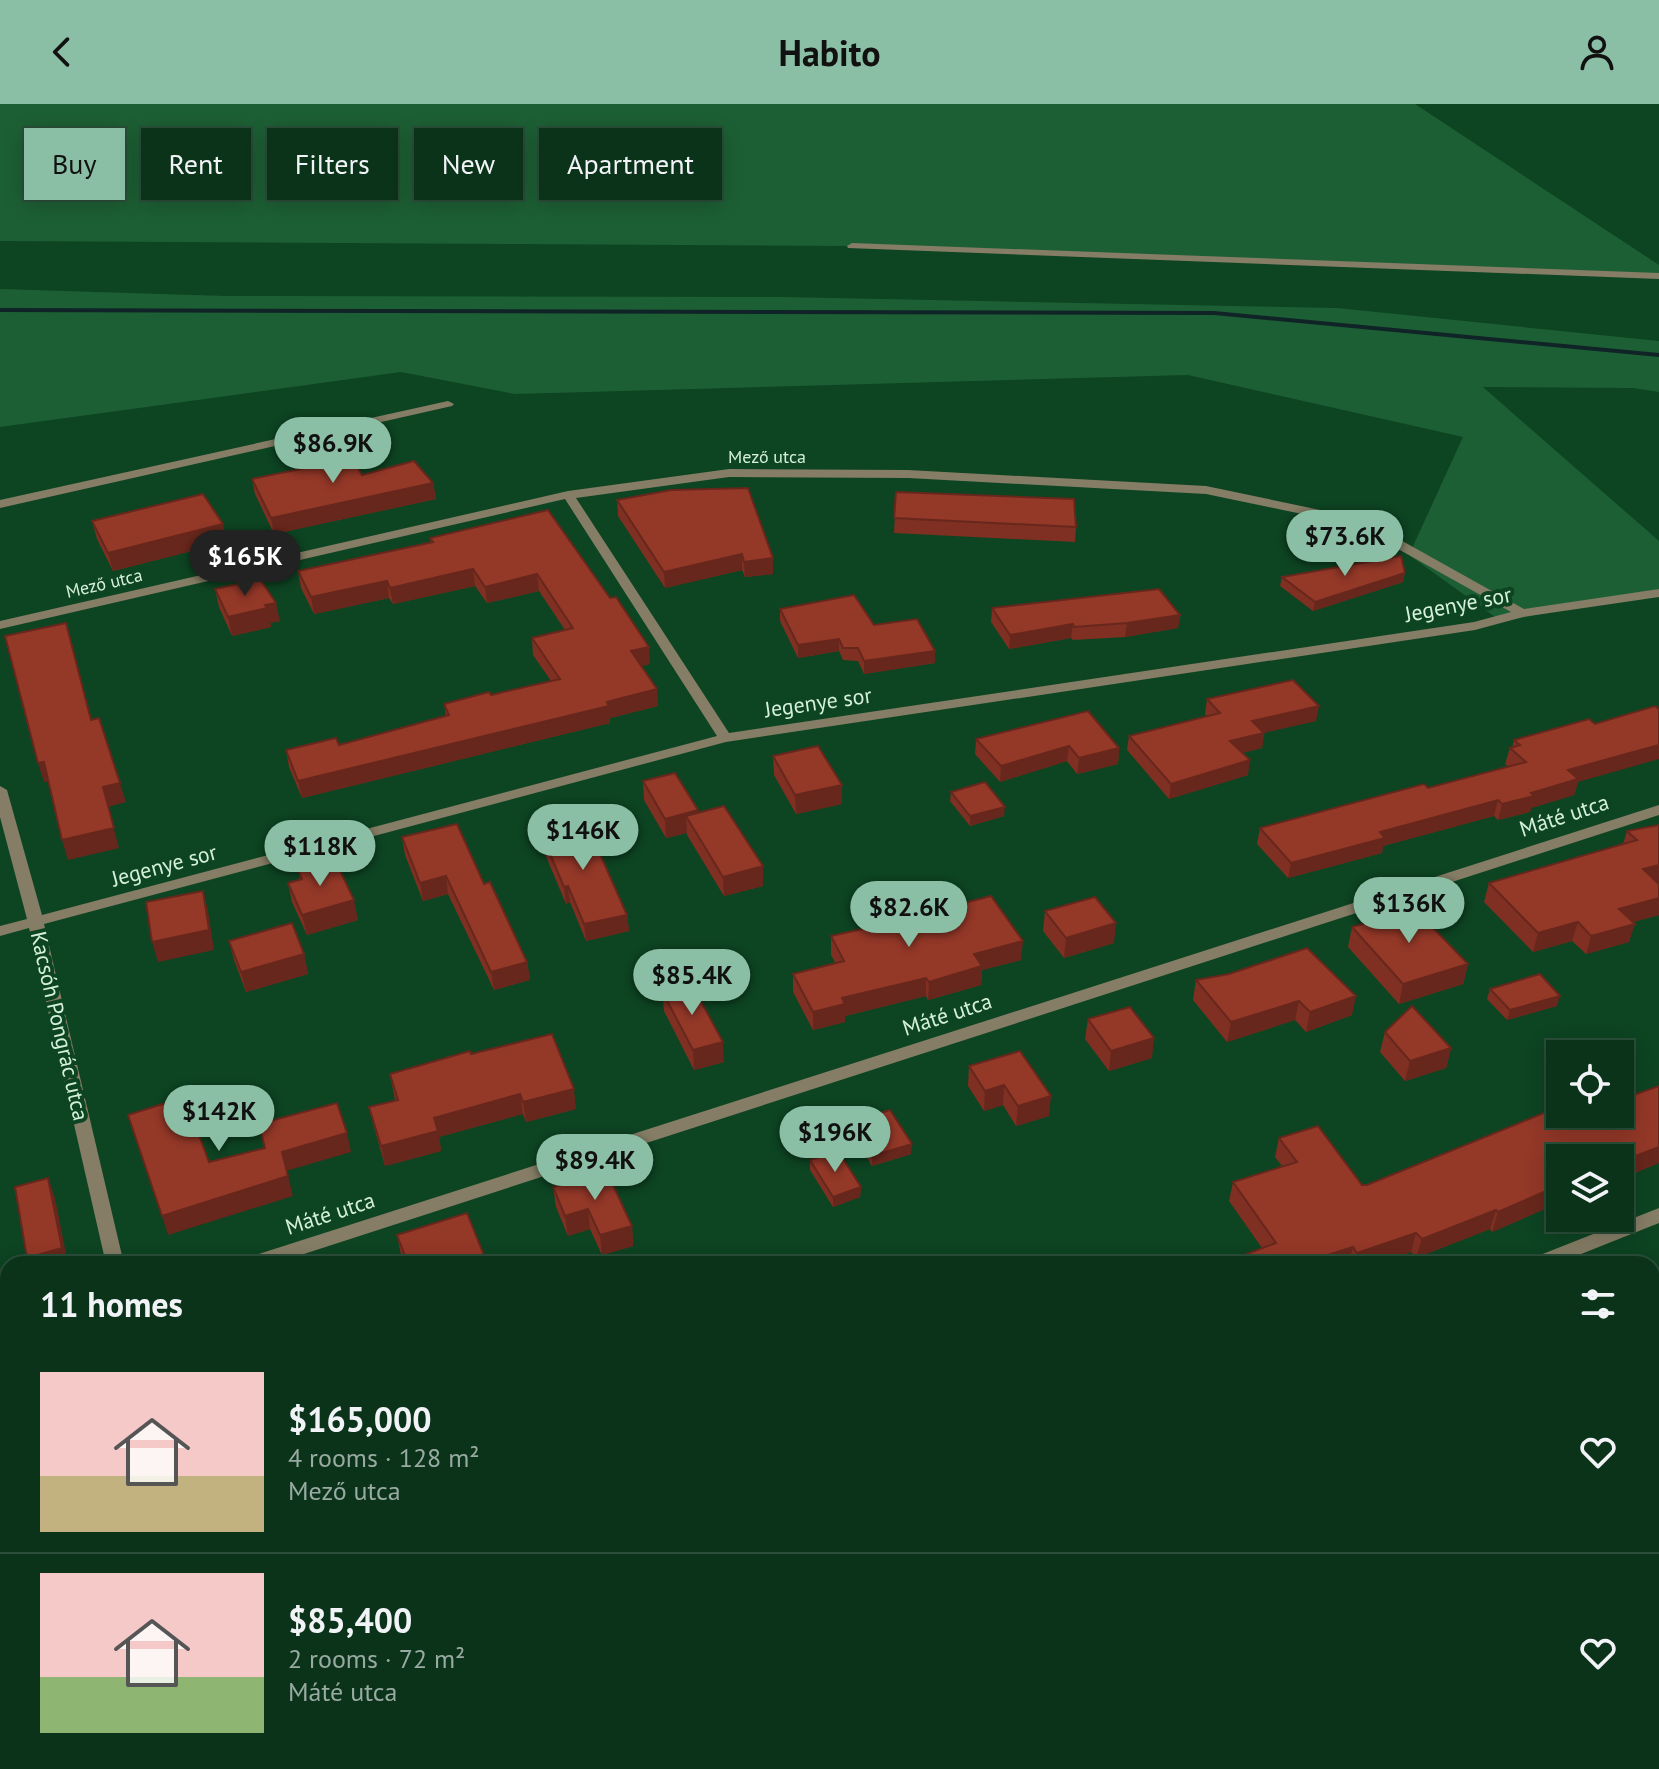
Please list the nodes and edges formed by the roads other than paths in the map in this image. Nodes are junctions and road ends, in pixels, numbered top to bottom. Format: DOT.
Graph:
graph roads {
  1 [pos="852,246"];
  2 [pos="1659,276"];
  3 [pos="448,404"];
  4 [pos="568,495"];
  5 [pos="0,504"];
  6 [pos="1659,593"];
  7 [pos="1522,613"];
  8 [pos="0,625"];
  9 [pos="725,738"];
  10 [pos="0,790"];
  11 [pos="1659,810"];
  12 [pos="36,922"];
  13 [pos="0,931"];
  14 [pos="1659,1215"];
  15 [pos="113,1256"];
  16 [pos="275,1256"];
  17 [pos="1557,1256"];
  1 -- 2 [label="street"];
  3 -- 5 [label="street"];
  4 -- 7 [label="street, Mező utca"];
  4 -- 8 [label="street, Mező utca"];
  4 -- 9 [label="street"];
  6 -- 7 [label="street, Jegenye sor"];
  7 -- 9 [label="street, Jegenye sor"];
  9 -- 12 [label="street, Jegenye sor"];
  10 -- 12 [label="street, Kacsóh Pongrác utca"];
  11 -- 16 [label="street, Máté utca"];
  12 -- 13 [label="street, Jegenye sor"];
  12 -- 15 [label="street, Kacsóh Pongrác utca"];
  14 -- 17 [label="street"];
}
